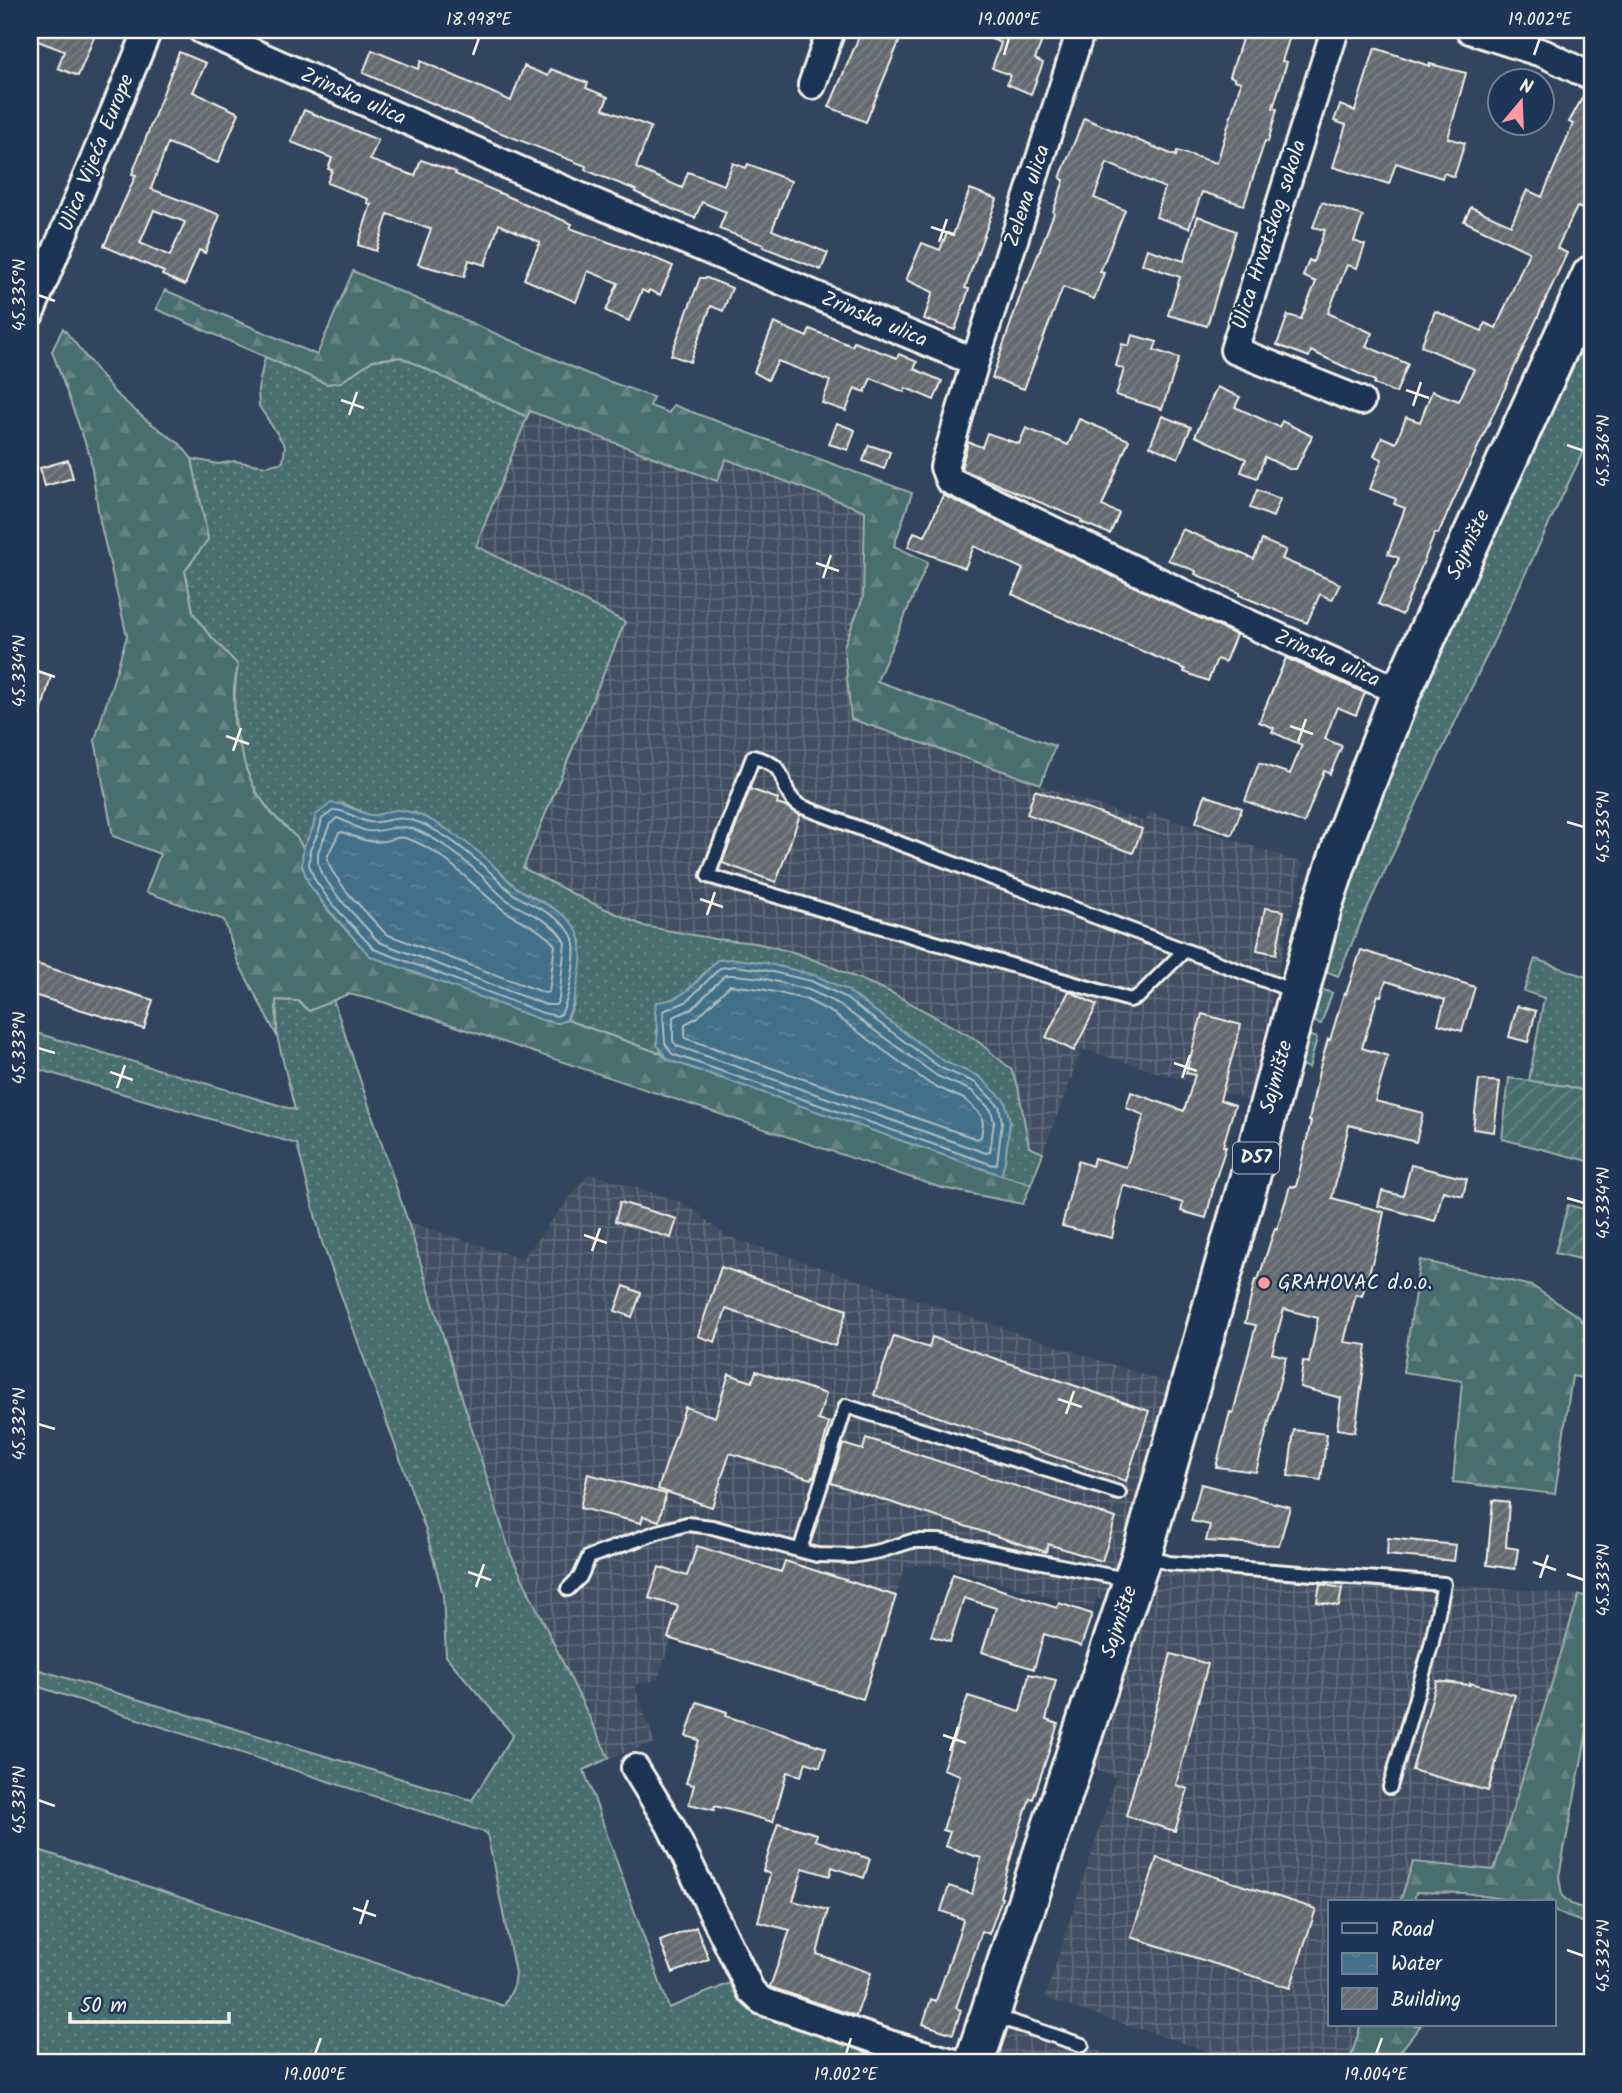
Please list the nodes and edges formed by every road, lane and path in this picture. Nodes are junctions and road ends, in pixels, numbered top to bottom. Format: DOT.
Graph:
graph roads {
  1 [pos="148,30"];
  2 [pos="202,30"];
  3 [pos="831,30"];
  4 [pos="1081,30"];
  5 [pos="1335,30"];
  6 [pos="1470,30"];
  7 [pos="1592,77"];
  8 [pos="812,85"];
  9 [pos="1589,292"];
  10 [pos="30,314"];
  11 [pos="975,362"];
  12 [pos="1361,401"];
  13 [pos="1401,692"];
  14 [pos="1185,950"];
  15 [pos="1300,993"];
  16 [pos="1119,1493"];
  17 [pos="800,1550"];
  18 [pos="1138,1567"];
  19 [pos="568,1588"];
  20 [pos="635,1768"];
  21 [pos="1391,1787"];
  22 [pos="990,2015"];
  23 [pos="1082,2045"];
  24 [pos="955,2063"];
  25 [pos="974,2063"];
  1 -- 10 [label="street, Ulica Vijeća Europe"];
  2 -- 11 [label="street, Zrinska ulica"];
  3 -- 8 [label="street"];
  4 -- 11 [label="street, Zelena ulica"];
  5 -- 12 [label="street, Ulica Hrvatskog sokola"];
  6 -- 7 [label="street"];
  9 -- 13 [label="main road, Sajmište / D57"];
  11 -- 13 [label="street, Zrinska ulica"];
  13 -- 15 [label="main road, Sajmište / D57"];
  14 -- 14 [label="lane"];
  14 -- 15 [label="lane"];
  15 -- 18 [label="main road, Sajmište / D57"];
  16 -- 17 [label="lane"];
  17 -- 18 [label="lane"];
  17 -- 19 [label="lane"];
  18 -- 21 [label="lane"];
  18 -- 22 [label="main road, Sajmište / D57"];
  20 -- 24 [label="street"];
  22 -- 23 [label="lane"];
  22 -- 25 [label="main road, Sajmište / D57"];
}
